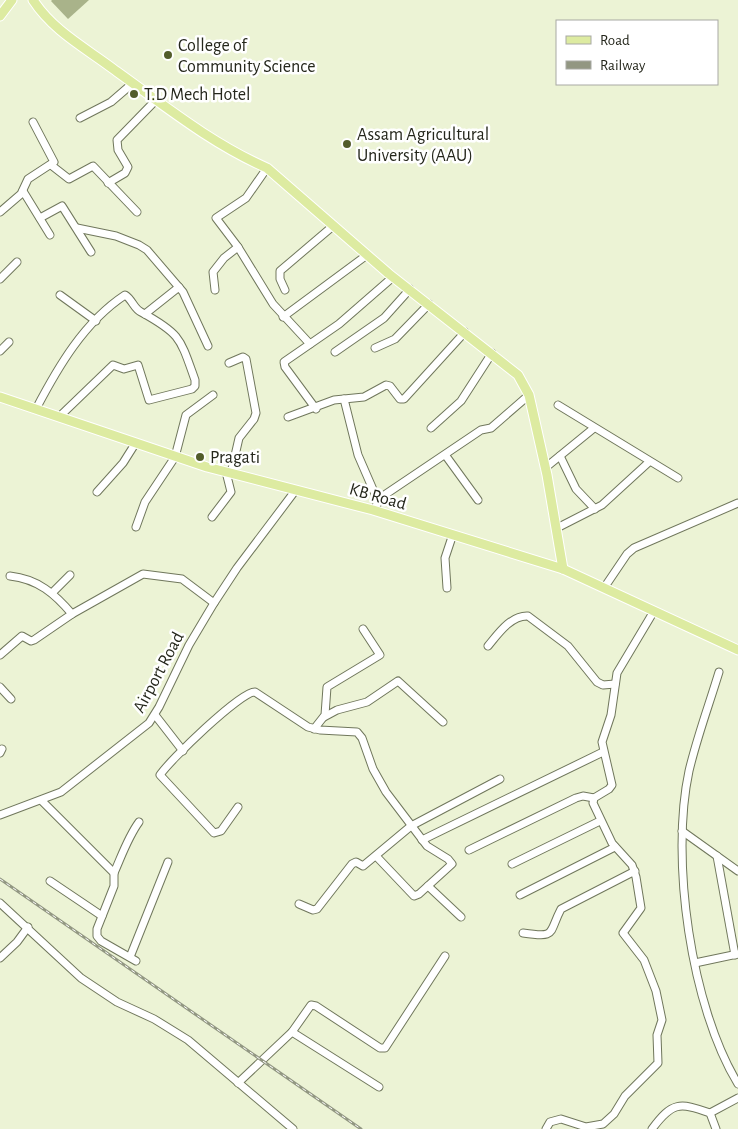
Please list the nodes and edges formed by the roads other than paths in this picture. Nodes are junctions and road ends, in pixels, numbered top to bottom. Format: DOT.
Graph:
graph roads {
  1 [pos="12,0"];
  2 [pos="33,0"];
  3 [pos="0,16"];
  4 [pos="133,82"];
  5 [pos="156,100"];
  6 [pos="80,118"];
  7 [pos="33,122"];
  8 [pos="51,165"];
  9 [pos="267,168"];
  10 [pos="108,182"];
  11 [pos="23,191"];
  12 [pos="0,212"];
  13 [pos="138,212"];
  14 [pos="40,218"];
  15 [pos="333,226"];
  16 [pos="77,228"];
  17 [pos="50,235"];
  18 [pos="238,246"];
  19 [pos="91,252"];
  20 [pos="367,255"];
  21 [pos="17,262"];
  22 [pos="393,278"];
  23 [pos="0,279"];
  24 [pos="179,287"];
  25 [pos="410,289"];
  26 [pos="215,290"];
  27 [pos="285,290"];
  28 [pos="60,295"];
  29 [pos="430,304"];
  30 [pos="145,314"];
  31 [pos="283,317"];
  32 [pos="96,321"];
  33 [pos="465,332"];
  34 [pos="9,342"];
  35 [pos="310,344"];
  36 [pos="208,346"];
  37 [pos="375,348"];
  38 [pos="0,351"];
  39 [pos="335,352"];
  40 [pos="492,353"];
  41 [pos="229,363"];
  42 [pos="213,395"];
  43 [pos="529,395"];
  44 [pos="0,397"];
  45 [pos="344,399"];
  46 [pos="558,405"];
  47 [pos="36,409"];
  48 [pos="316,409"];
  49 [pos="288,417"];
  50 [pos="59,418"];
  51 [pos="432,428"];
  52 [pos="594,428"];
  53 [pos="135,444"];
  54 [pos="446,456"];
  55 [pos="560,456"];
  56 [pos="175,457"];
  57 [pos="649,462"];
  58 [pos="545,468"];
  59 [pos="229,472"];
  60 [pos="678,478"];
  61 [pos="295,491"];
  62 [pos="97,492"];
  63 [pos="378,500"];
  64 [pos="478,500"];
  65 [pos="738,503"];
  66 [pos="595,509"];
  67 [pos="372,510"];
  68 [pos="212,516"];
  69 [pos="136,527"];
  70 [pos="557,528"];
  71 [pos="452,537"];
  72 [pos="563,569"];
  73 [pos="70,575"];
  74 [pos="10,576"];
  75 [pos="447,588"];
  76 [pos="604,588"];
  77 [pos="52,593"];
  78 [pos="214,603"];
  79 [pos="654,611"];
  80 [pos="72,614"];
  81 [pos="363,628"];
  82 [pos="488,646"];
  83 [pos="738,650"];
  84 [pos="0,655"];
  85 [pos="719,672"];
  86 [pos="615,684"];
  87 [pos="0,687"];
  88 [pos="11,698"];
  89 [pos="155,715"];
  90 [pos="324,717"];
  91 [pos="443,722"];
  92 [pos="314,729"];
  93 [pos="183,751"];
  94 [pos="603,752"];
  95 [pos="500,779"];
  96 [pos="594,798"];
  97 [pos="42,801"];
  98 [pos="238,806"];
  99 [pos="0,809"];
  100 [pos="4,814"];
  101 [pos="600,821"];
  102 [pos="139,822"];
  103 [pos="410,826"];
  104 [pos="682,831"];
  105 [pos="422,840"];
  106 [pos="615,847"];
  107 [pos="469,850"];
  108 [pos="376,856"];
  109 [pos="717,856"];
  110 [pos="168,862"];
  111 [pos="512,864"];
  112 [pos="634,871"];
  113 [pos="738,871"];
  114 [pos="114,873"];
  115 [pos="50,881"];
  116 [pos="428,886"];
  117 [pos="520,895"];
  118 [pos="0,903"];
  119 [pos="299,904"];
  120 [pos="102,916"];
  121 [pos="461,917"];
  122 [pos="28,927"];
  123 [pos="523,934"];
  124 [pos="736,954"];
  125 [pos="445,956"];
  126 [pos="0,958"];
  127 [pos="695,963"];
  128 [pos="292,1032"];
  129 [pos="238,1083"];
  130 [pos="738,1084"];
  131 [pos="379,1087"];
  132 [pos="738,1098"];
  133 [pos="710,1113"];
  134 [pos="293,1129"];
  135 [pos="546,1129"];
  136 [pos="652,1129"];
  137 [pos="716,1129"];
  1 -- 3 [label="main road"];
  2 -- 4 [label="main road"];
  4 -- 5 [label="main road"];
  4 -- 6 [label="street"];
  5 -- 9 [label="main road"];
  5 -- 10 [label="street"];
  7 -- 8 [label="street"];
  8 -- 10 [label="street"];
  8 -- 11 [label="street"];
  9 -- 15 [label="main road"];
  9 -- 18 [label="street"];
  10 -- 13 [label="street"];
  11 -- 12 [label="street"];
  11 -- 14 [label="street"];
  14 -- 16 [label="street"];
  14 -- 17 [label="street"];
  15 -- 20 [label="main road"];
  15 -- 27 [label="street"];
  16 -- 19 [label="street"];
  16 -- 24 [label="street"];
  18 -- 26 [label="street"];
  18 -- 31 [label="street"];
  20 -- 22 [label="main road"];
  20 -- 31 [label="street"];
  21 -- 23 [label="street"];
  22 -- 25 [label="main road"];
  22 -- 35 [label="street"];
  24 -- 30 [label="street"];
  24 -- 36 [label="street"];
  25 -- 29 [label="main road"];
  25 -- 39 [label="street"];
  28 -- 32 [label="street"];
  29 -- 33 [label="main road"];
  29 -- 37 [label="street"];
  30 -- 32 [label="street"];
  30 -- 50 [label="street"];
  31 -- 35 [label="street"];
  32 -- 47 [label="street"];
  33 -- 40 [label="main road"];
  33 -- 45 [label="street"];
  34 -- 38 [label="street"];
  35 -- 48 [label="street"];
  40 -- 43 [label="main road"];
  40 -- 51 [label="street"];
  41 -- 59 [label="street"];
  42 -- 56 [label="street"];
  43 -- 54 [label="street"];
  43 -- 58 [label="main road"];
  44 -- 47 [label="main road, KB Road"];
  45 -- 48 [label="street"];
  45 -- 63 [label="street"];
  46 -- 52 [label="street"];
  47 -- 50 [label="main road, KB Road"];
  48 -- 49 [label="street"];
  50 -- 53 [label="main road, KB Road"];
  52 -- 55 [label="street"];
  52 -- 57 [label="street"];
  53 -- 56 [label="main road, KB Road"];
  53 -- 62 [label="street"];
  54 -- 63 [label="street"];
  54 -- 64 [label="street"];
  55 -- 58 [label="street"];
  55 -- 66 [label="street"];
  56 -- 59 [label="main road, KB Road"];
  56 -- 69 [label="street"];
  57 -- 60 [label="street"];
  57 -- 66 [label="street"];
  58 -- 70 [label="main road"];
  59 -- 61 [label="main road, KB Road"];
  59 -- 68 [label="street"];
  61 -- 67 [label="main road, KB Road"];
  61 -- 78 [label="street, Airport Road"];
  63 -- 67 [label="street"];
  65 -- 76 [label="street"];
  66 -- 70 [label="street"];
  67 -- 71 [label="main road, KB Road"];
  70 -- 72 [label="main road"];
  71 -- 72 [label="main road, KB Road"];
  71 -- 75 [label="street"];
  72 -- 76 [label="main road, KB Road"];
  73 -- 77 [label="street"];
  74 -- 77 [label="street"];
  76 -- 79 [label="main road, KB Road"];
  77 -- 80 [label="street"];
  78 -- 80 [label="street"];
  78 -- 89 [label="street, Airport Road"];
  79 -- 83 [label="main road, KB Road"];
  79 -- 86 [label="street"];
  80 -- 84 [label="street"];
  81 -- 90 [label="street"];
  82 -- 86 [label="street"];
  85 -- 104 [label="street"];
  86 -- 94 [label="street"];
  87 -- 88 [label="street"];
  89 -- 93 [label="street"];
  89 -- 97 [label="street, Airport Road"];
  90 -- 91 [label="street"];
  90 -- 92 [label="street"];
  92 -- 93 [label="street"];
  92 -- 103 [label="street"];
  93 -- 98 [label="street"];
  94 -- 96 [label="street"];
  94 -- 105 [label="street"];
  95 -- 103 [label="street"];
  96 -- 101 [label="street"];
  96 -- 107 [label="street"];
  97 -- 100 [label="street, Airport Road"];
  97 -- 114 [label="street"];
  99 -- 100 [label="street"];
  101 -- 106 [label="street"];
  101 -- 111 [label="street"];
  102 -- 114 [label="street"];
  103 -- 105 [label="street"];
  103 -- 108 [label="street"];
  104 -- 109 [label="street"];
  104 -- 127 [label="street"];
  105 -- 116 [label="street"];
  106 -- 112 [label="street"];
  106 -- 117 [label="street"];
  108 -- 116 [label="street"];
  108 -- 119 [label="street"];
  109 -- 113 [label="street"];
  109 -- 124 [label="street"];
  110 -- 120 [label="street"];
  112 -- 123 [label="street"];
  112 -- 135 [label="street"];
  114 -- 120 [label="street"];
  115 -- 120 [label="street"];
  116 -- 121 [label="street"];
  118 -- 122 [label="street"];
  122 -- 126 [label="street"];
  122 -- 129 [label="street"];
  124 -- 127 [label="street"];
  125 -- 128 [label="street"];
  127 -- 130 [label="street"];
  128 -- 129 [label="street"];
  128 -- 131 [label="street"];
  129 -- 134 [label="street"];
  132 -- 133 [label="street"];
  133 -- 136 [label="street"];
  133 -- 137 [label="street"];
}
